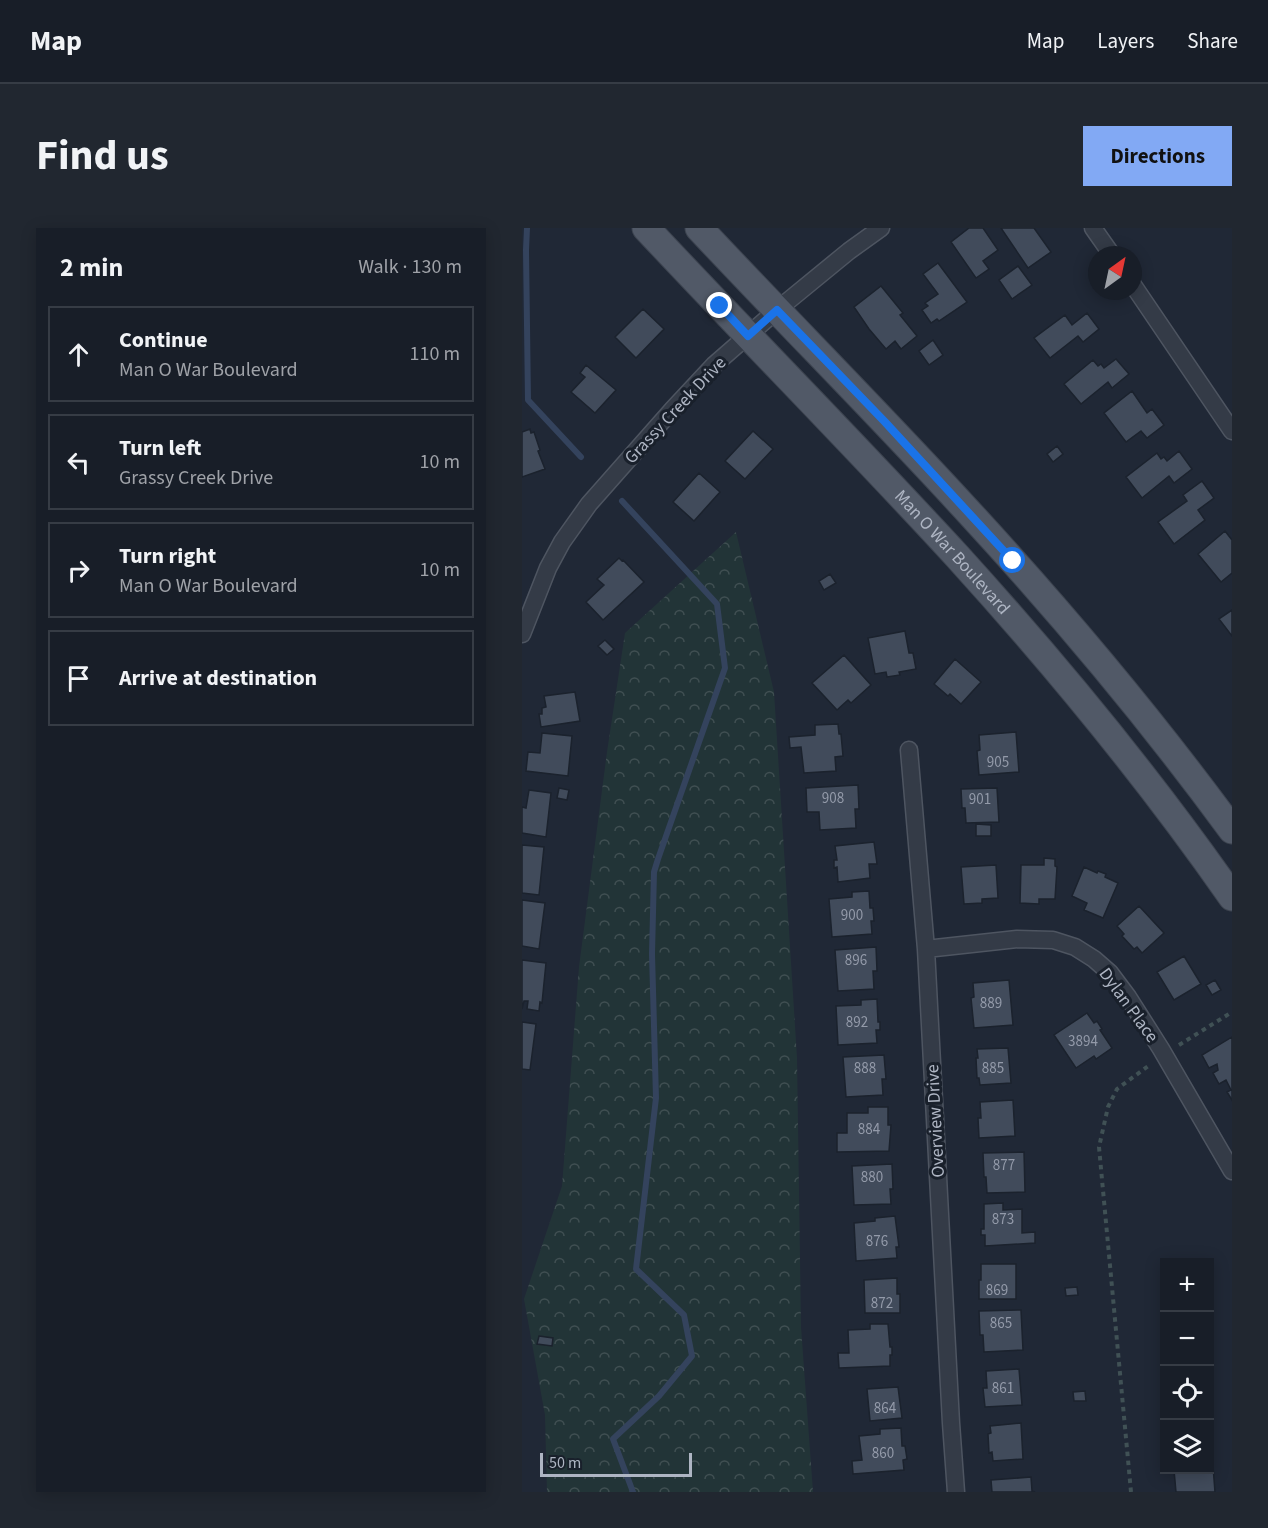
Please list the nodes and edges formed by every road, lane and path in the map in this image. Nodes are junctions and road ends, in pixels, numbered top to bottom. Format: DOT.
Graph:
graph roads {
  1 [pos="645,228"];
  2 [pos="699,228"];
  3 [pos="881,228"];
  4 [pos="1094,228"];
  5 [pos="1106,246"];
  6 [pos="1142,298"];
  7 [pos="777,310"];
  8 [pos="748,336"];
  9 [pos="1232,431"];
  10 [pos="522,634"];
  11 [pos="909,750"];
  12 [pos="1232,830"];
  13 [pos="1232,897"];
  14 [pos="926,949"];
  15 [pos="1232,1012"];
  16 [pos="1164,1055"];
  17 [pos="1232,1171"];
  18 [pos="956,1492"];
  19 [pos="1131,1492"];
  1 -- 8 [label="main road, Man O War Boulevard"];
  2 -- 7 [label="main road"];
  3 -- 7 [label="street, Grassy Creek Drive"];
  4 -- 5 [label="street"];
  6 -- 9 [label="street"];
  7 -- 8 [label="street, Grassy Creek Drive"];
  7 -- 12 [label="main road"];
  8 -- 10 [label="street, Grassy Creek Drive"];
  8 -- 13 [label="main road, Man O War Boulevard"];
  11 -- 14 [label="street, Overview Drive"];
  14 -- 16 [label="street, Dylan Place"];
  14 -- 18 [label="street, Overview Drive"];
  15 -- 16 [label="path"];
  16 -- 17 [label="street, Dylan Place"];
  16 -- 19 [label="path"];
}
